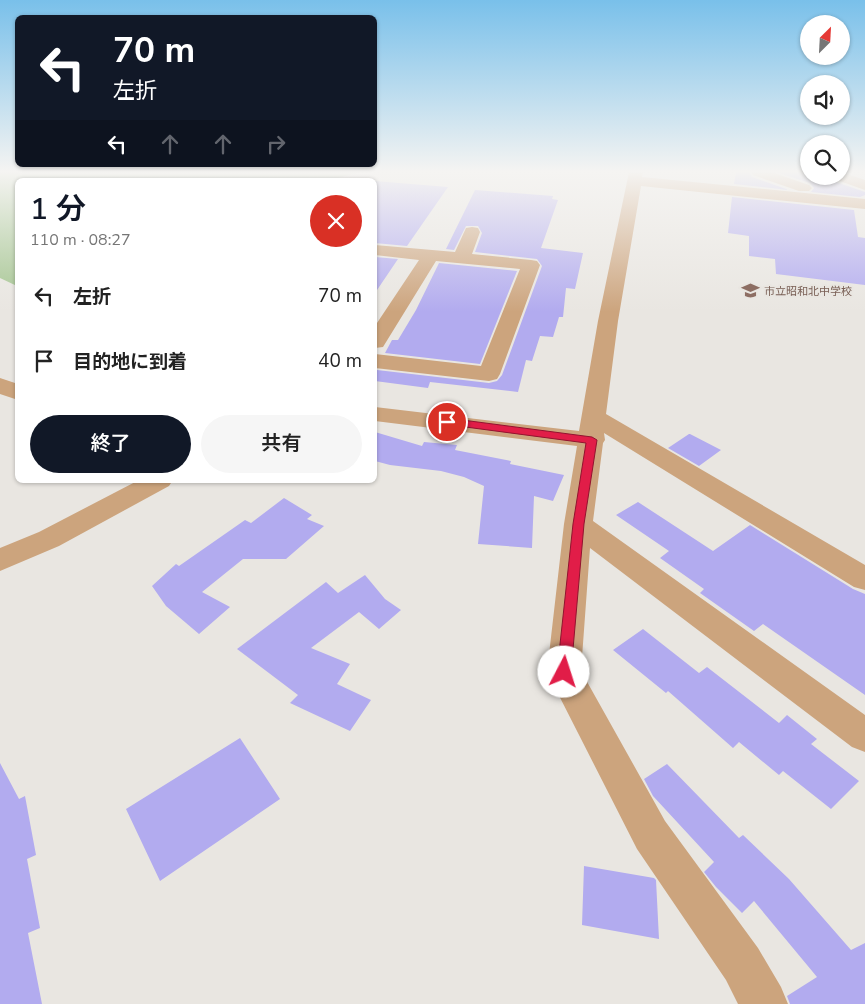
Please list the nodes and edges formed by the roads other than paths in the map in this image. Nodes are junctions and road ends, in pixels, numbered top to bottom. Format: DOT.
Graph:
graph roads {
  1 [pos="627,219"];
  2 [pos="472,232"];
  3 [pos="377,250"];
  4 [pos="430,256"];
  5 [pos="461,258"];
  6 [pos="377,339"];
  7 [pos="377,361"];
  8 [pos="0,385"];
  9 [pos="15,392"];
  10 [pos="377,414"];
  11 [pos="594,428"];
  12 [pos="154,483"];
  13 [pos="578,524"];
  14 [pos="0,560"];
  15 [pos="865,580"];
  16 [pos="865,736"];
  17 [pos="764,1004"];
  1 -- 11 [label="street"];
  2 -- 5 [label="street"];
  3 -- 4 [label="street"];
  4 -- 5 [label="street"];
  4 -- 6 [label="street"];
  5 -- 7 [label="street"];
  8 -- 9 [label="street"];
  10 -- 11 [label="street"];
  11 -- 13 [label="street"];
  11 -- 15 [label="street"];
  12 -- 14 [label="street"];
  13 -- 16 [label="street"];
  13 -- 17 [label="street"];
}
